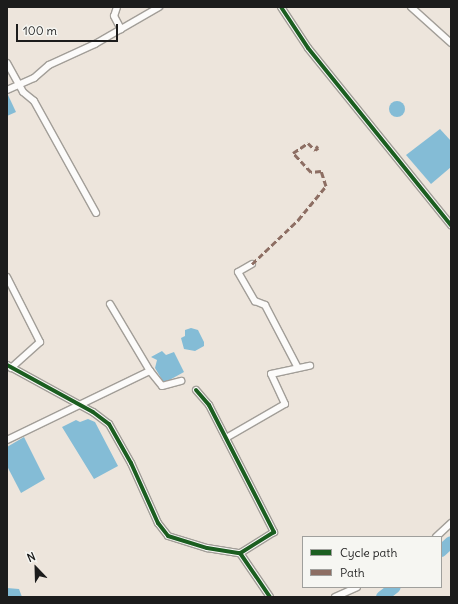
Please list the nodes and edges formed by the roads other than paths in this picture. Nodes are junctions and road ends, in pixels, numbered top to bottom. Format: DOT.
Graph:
graph roads {
  1 [pos="117,7"];
  2 [pos="159,7"];
  3 [pos="281,7"];
  4 [pos="411,7"];
  5 [pos="121,29"];
  6 [pos="451,43"];
  7 [pos="7,63"];
  8 [pos="18,84"];
  9 [pos="7,90"];
  10 [pos="96,213"];
  11 [pos="451,225"];
  12 [pos="252,264"];
  13 [pos="7,276"];
  14 [pos="110,304"];
  15 [pos="9,366"];
  16 [pos="310,366"];
  17 [pos="298,368"];
  18 [pos="150,371"];
  19 [pos="181,381"];
  20 [pos="196,390"];
  21 [pos="81,406"];
  22 [pos="226,438"];
  23 [pos="7,440"];
  24 [pos="451,523"];
  25 [pos="437,536"];
  26 [pos="240,553"];
  27 [pos="355,588"];
  28 [pos="270,597"];
  29 [pos="335,597"];
  1 -- 5 [label="street"];
  2 -- 5 [label="street"];
  3 -- 11 [label="street"];
  4 -- 6 [label="street"];
  5 -- 8 [label="street"];
  7 -- 8 [label="street"];
  8 -- 9 [label="street"];
  8 -- 10 [label="street"];
  12 -- 17 [label="street"];
  13 -- 15 [label="street"];
  14 -- 18 [label="street"];
  15 -- 21 [label="street"];
  16 -- 17 [label="street"];
  17 -- 22 [label="street"];
  18 -- 19 [label="street"];
  18 -- 21 [label="street"];
  20 -- 22 [label="street"];
  21 -- 23 [label="street"];
  21 -- 26 [label="street"];
  22 -- 26 [label="street"];
  24 -- 25 [label="street"];
  26 -- 28 [label="street"];
  27 -- 29 [label="street"];
}
